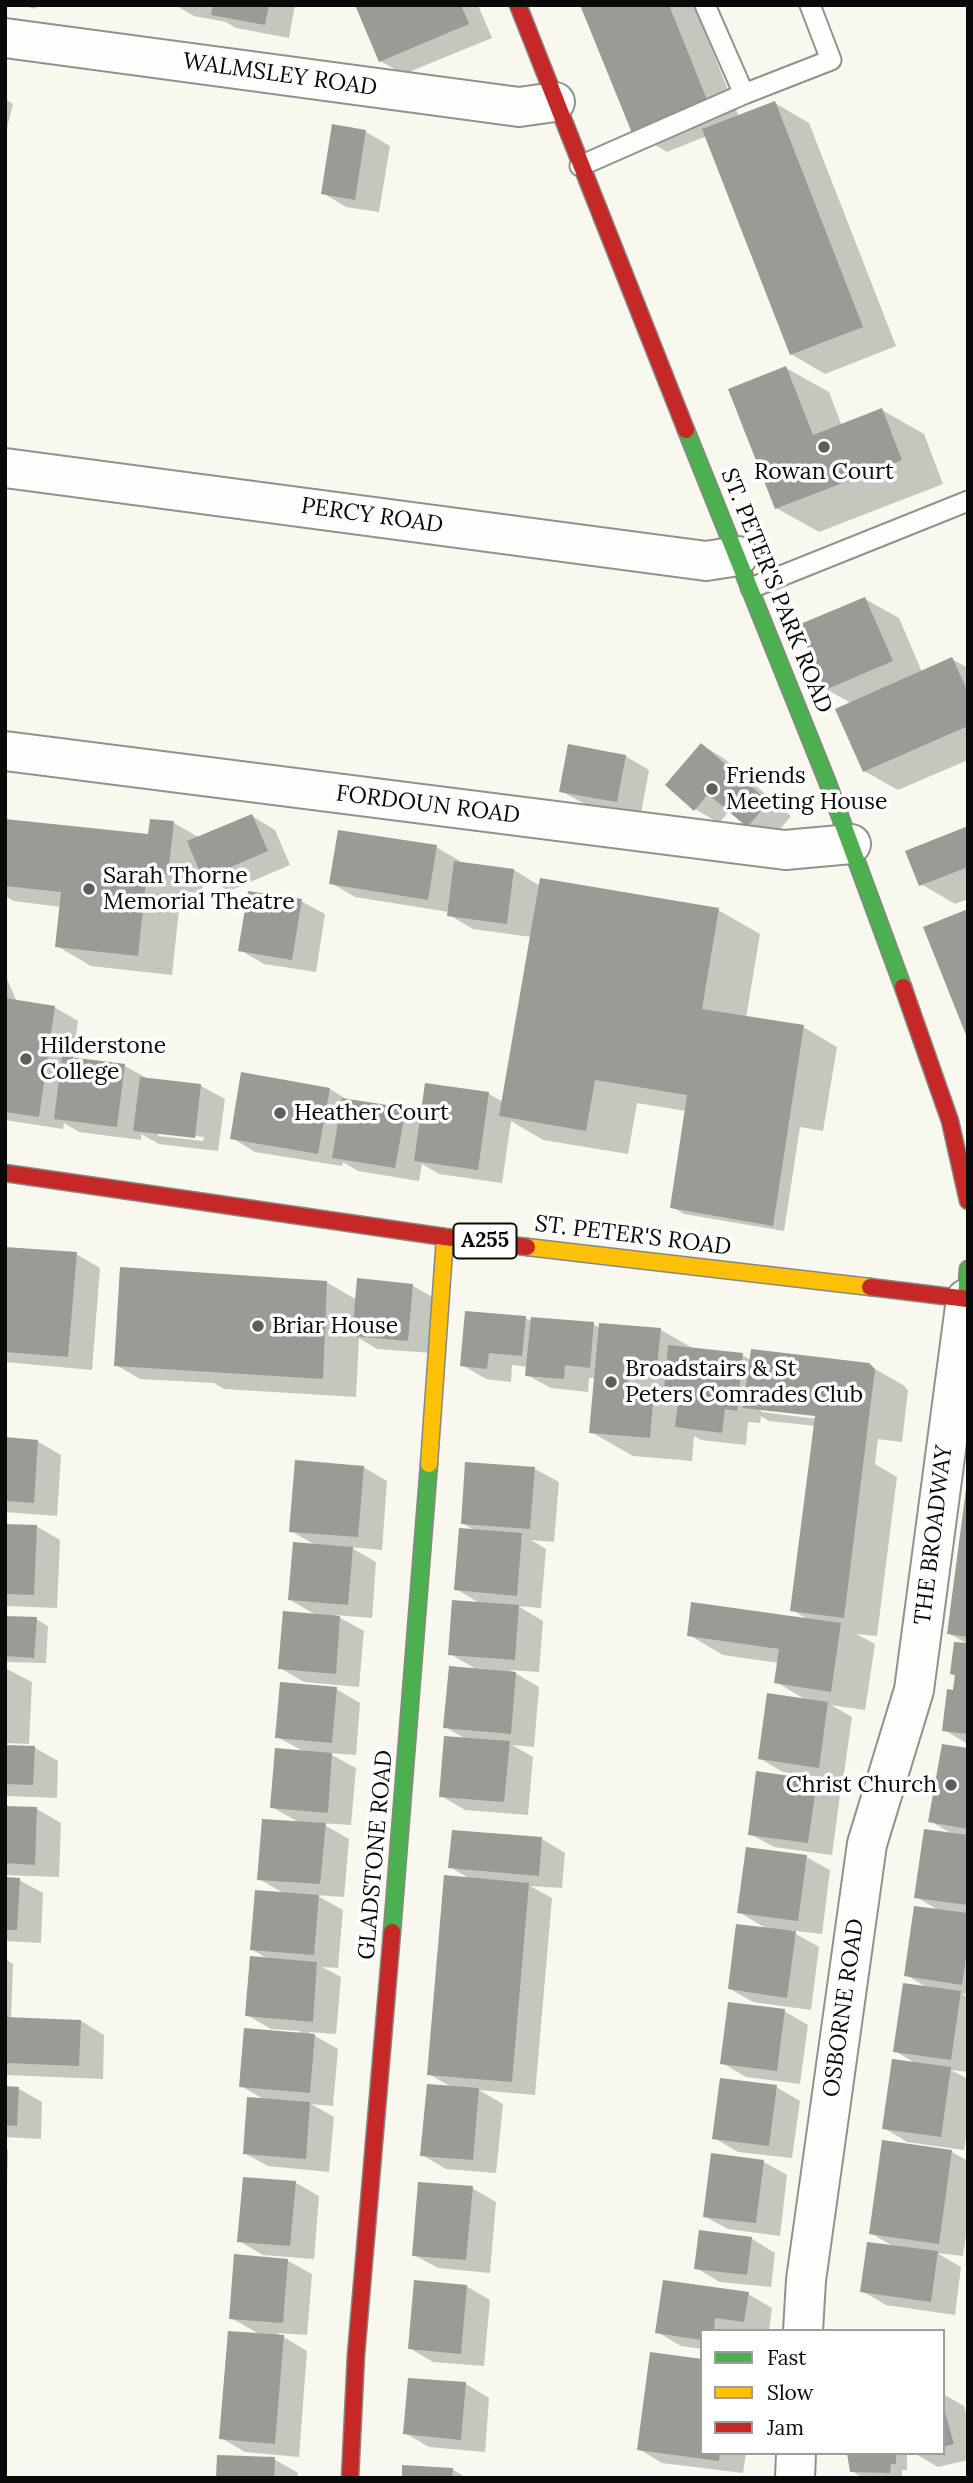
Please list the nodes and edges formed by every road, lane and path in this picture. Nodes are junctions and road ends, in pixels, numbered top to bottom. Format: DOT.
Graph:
graph roads {
  1 [pos="518,5"];
  2 [pos="705,5"];
  3 [pos="810,5"];
  4 [pos="5,38"];
  5 [pos="744,94"];
  6 [pos="555,102"];
  7 [pos="580,166"];
  8 [pos="5,468"];
  9 [pos="968,500"];
  10 [pos="744,572"];
  11 [pos="5,751"];
  12 [pos="851,844"];
  13 [pos="5,1173"];
  14 [pos="968,1200"];
  15 [pos="445,1237"];
  16 [pos="967,1289"];
  17 [pos="914,1690"];
  18 [pos="803,2329"];
  19 [pos="796,2455"];
  20 [pos="350,2478"];
  21 [pos="795,2478"];
  1 -- 6 [label="main road, ST. PETER'S PARK ROAD"];
  2 -- 5 [label="lane"];
  3 -- 5 [label="lane"];
  4 -- 6 [label="street, WALMSLEY ROAD"];
  5 -- 7 [label="lane"];
  6 -- 7 [label="main road, ST. PETER'S PARK ROAD"];
  7 -- 10 [label="main road, ST. PETER'S PARK ROAD"];
  8 -- 10 [label="street, PERCY ROAD"];
  9 -- 10 [label="lane"];
  10 -- 12 [label="main road, ST. PETER'S PARK ROAD"];
  11 -- 12 [label="street, FORDOUN ROAD"];
  12 -- 14 [label="main road, ST. PETER'S PARK ROAD"];
  13 -- 15 [label="main road, ST. PETER'S ROAD / A255"];
  15 -- 16 [label="main road, ST. PETER'S ROAD / A255"];
  15 -- 20 [label="main road, GLADSTONE ROAD"];
  16 -- 17 [label="street, THE BROADWAY"];
  17 -- 18 [label="street, OSBORNE ROAD"];
  19 -- 21 [label="street"];
}
